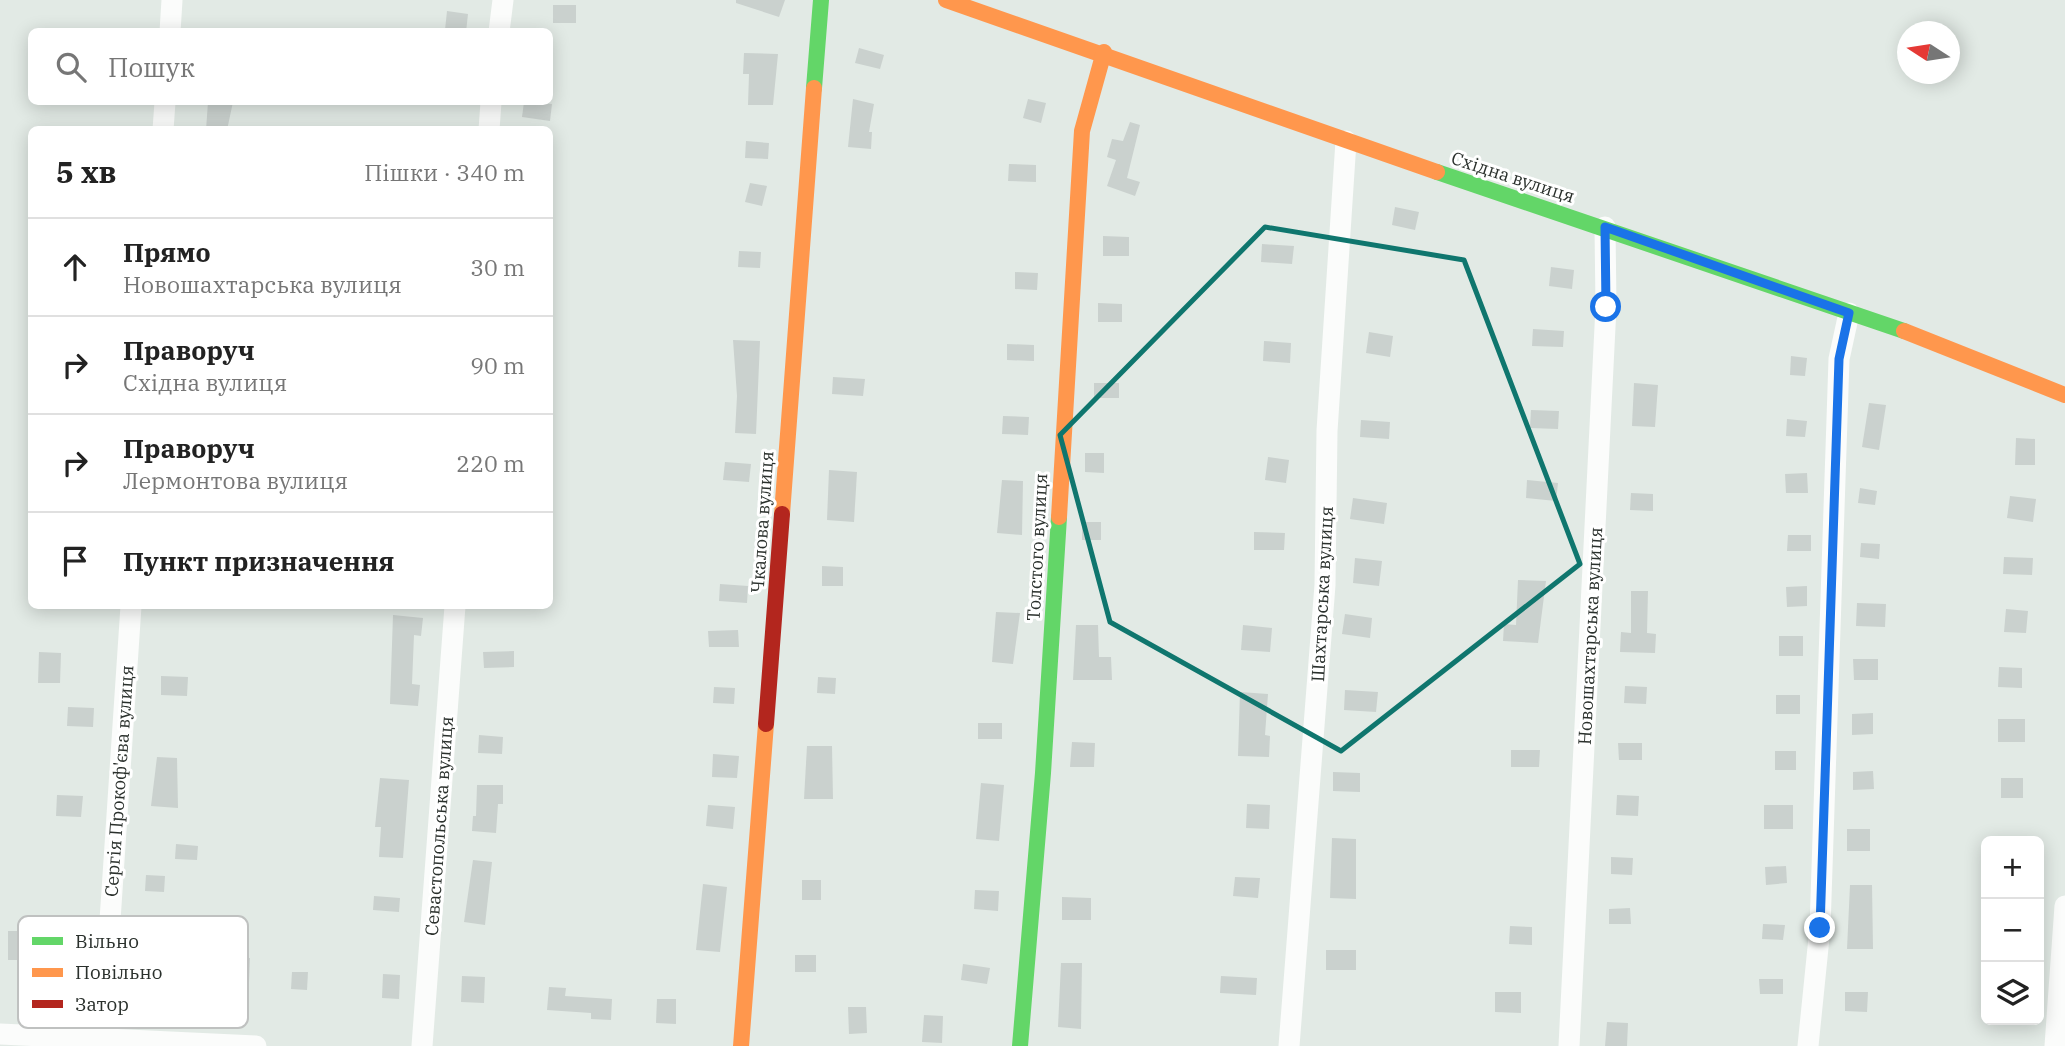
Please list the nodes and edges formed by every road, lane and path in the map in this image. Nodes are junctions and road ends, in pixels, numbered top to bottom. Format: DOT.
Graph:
graph roads {
  1 [pos="172,0"];
  2 [pos="503,0"];
  3 [pos="821,0"];
  4 [pos="946,0"];
  5 [pos="170,28"];
  6 [pos="500,28"];
  7 [pos="1104,52"];
  8 [pos="165,105"];
  9 [pos="491,105"];
  10 [pos="163,126"];
  11 [pos="489,126"];
  12 [pos="1346,141"];
  13 [pos="1605,227"];
  14 [pos="1849,313"];
  15 [pos="2065,395"];
  16 [pos="131,609"];
  17 [pos="455,609"];
  18 [pos="2065,906"];
  19 [pos="110,916"];
  20 [pos="2062,967"];
  21 [pos="103,1028"];
  22 [pos="0,1034"];
  23 [pos="102,1040"];
  24 [pos="256,1046"];
  25 [pos="422,1046"];
  26 [pos="741,1046"];
  27 [pos="1020,1046"];
  28 [pos="1289,1046"];
  29 [pos="1569,1046"];
  30 [pos="1808,1046"];
  31 [pos="2055,1046"];
  1 -- 5 [label="street"];
  2 -- 6 [label="street"];
  3 -- 26 [label="street, Чкалова вулиця"];
  4 -- 7 [label="street, Східна вулиця"];
  7 -- 12 [label="street, Східна вулиця"];
  7 -- 27 [label="street, Толстого вулиця"];
  8 -- 10 [label="street"];
  9 -- 11 [label="street"];
  12 -- 13 [label="street, Східна вулиця"];
  12 -- 28 [label="street, Шахтарська вулиця"];
  13 -- 14 [label="street, Східна вулиця"];
  13 -- 29 [label="street, Новошахтарська вулиця"];
  14 -- 15 [label="street, Східна вулиця"];
  14 -- 30 [label="street"];
  16 -- 19 [label="street, Сергія Прокоф'єва вулиця"];
  17 -- 25 [label="street, Севастопольська вулиця"];
  18 -- 20 [label="street"];
  20 -- 31 [label="street"];
  21 -- 23 [label="street, Сергія Прокоф'єва вулиця"];
  22 -- 23 [label="street"];
  23 -- 24 [label="street"];
}
